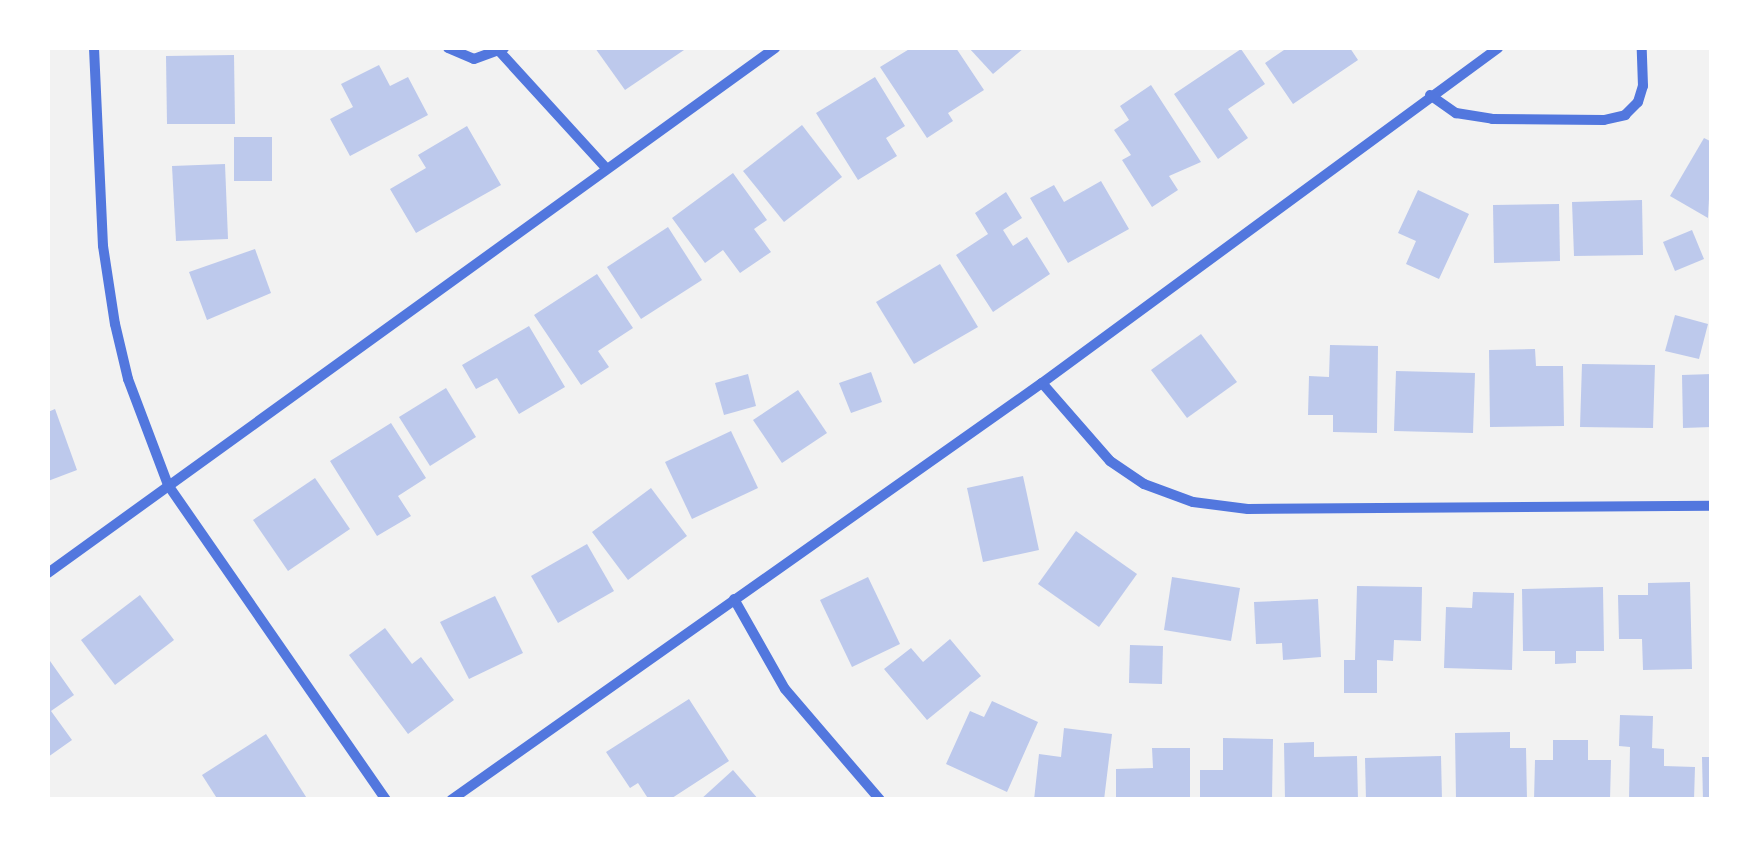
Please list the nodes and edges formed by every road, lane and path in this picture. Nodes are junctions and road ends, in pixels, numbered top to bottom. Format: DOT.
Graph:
graph roads {
  1 [pos="94,48"];
  2 [pos="448,48"];
  3 [pos="775,48"];
  4 [pos="1498,48"];
  5 [pos="1642,48"];
  6 [pos="502,50"];
  7 [pos="1430,95"];
  8 [pos="606,168"];
  9 [pos="1042,383"];
  10 [pos="168,485"];
  11 [pos="1712,506"];
  12 [pos="48,572"];
  13 [pos="734,599"];
  14 [pos="386,800"];
  15 [pos="451,800"];
  16 [pos="880,800"];
  1 -- 10 [label="street"];
  2 -- 6 [label="street"];
  3 -- 8 [label="street"];
  4 -- 7 [label="street"];
  5 -- 7 [label="street"];
  6 -- 8 [label="street"];
  7 -- 9 [label="street"];
  8 -- 10 [label="street"];
  9 -- 11 [label="street"];
  9 -- 13 [label="street"];
  10 -- 12 [label="street"];
  10 -- 14 [label="street"];
  13 -- 15 [label="street"];
  13 -- 16 [label="street"];
}
